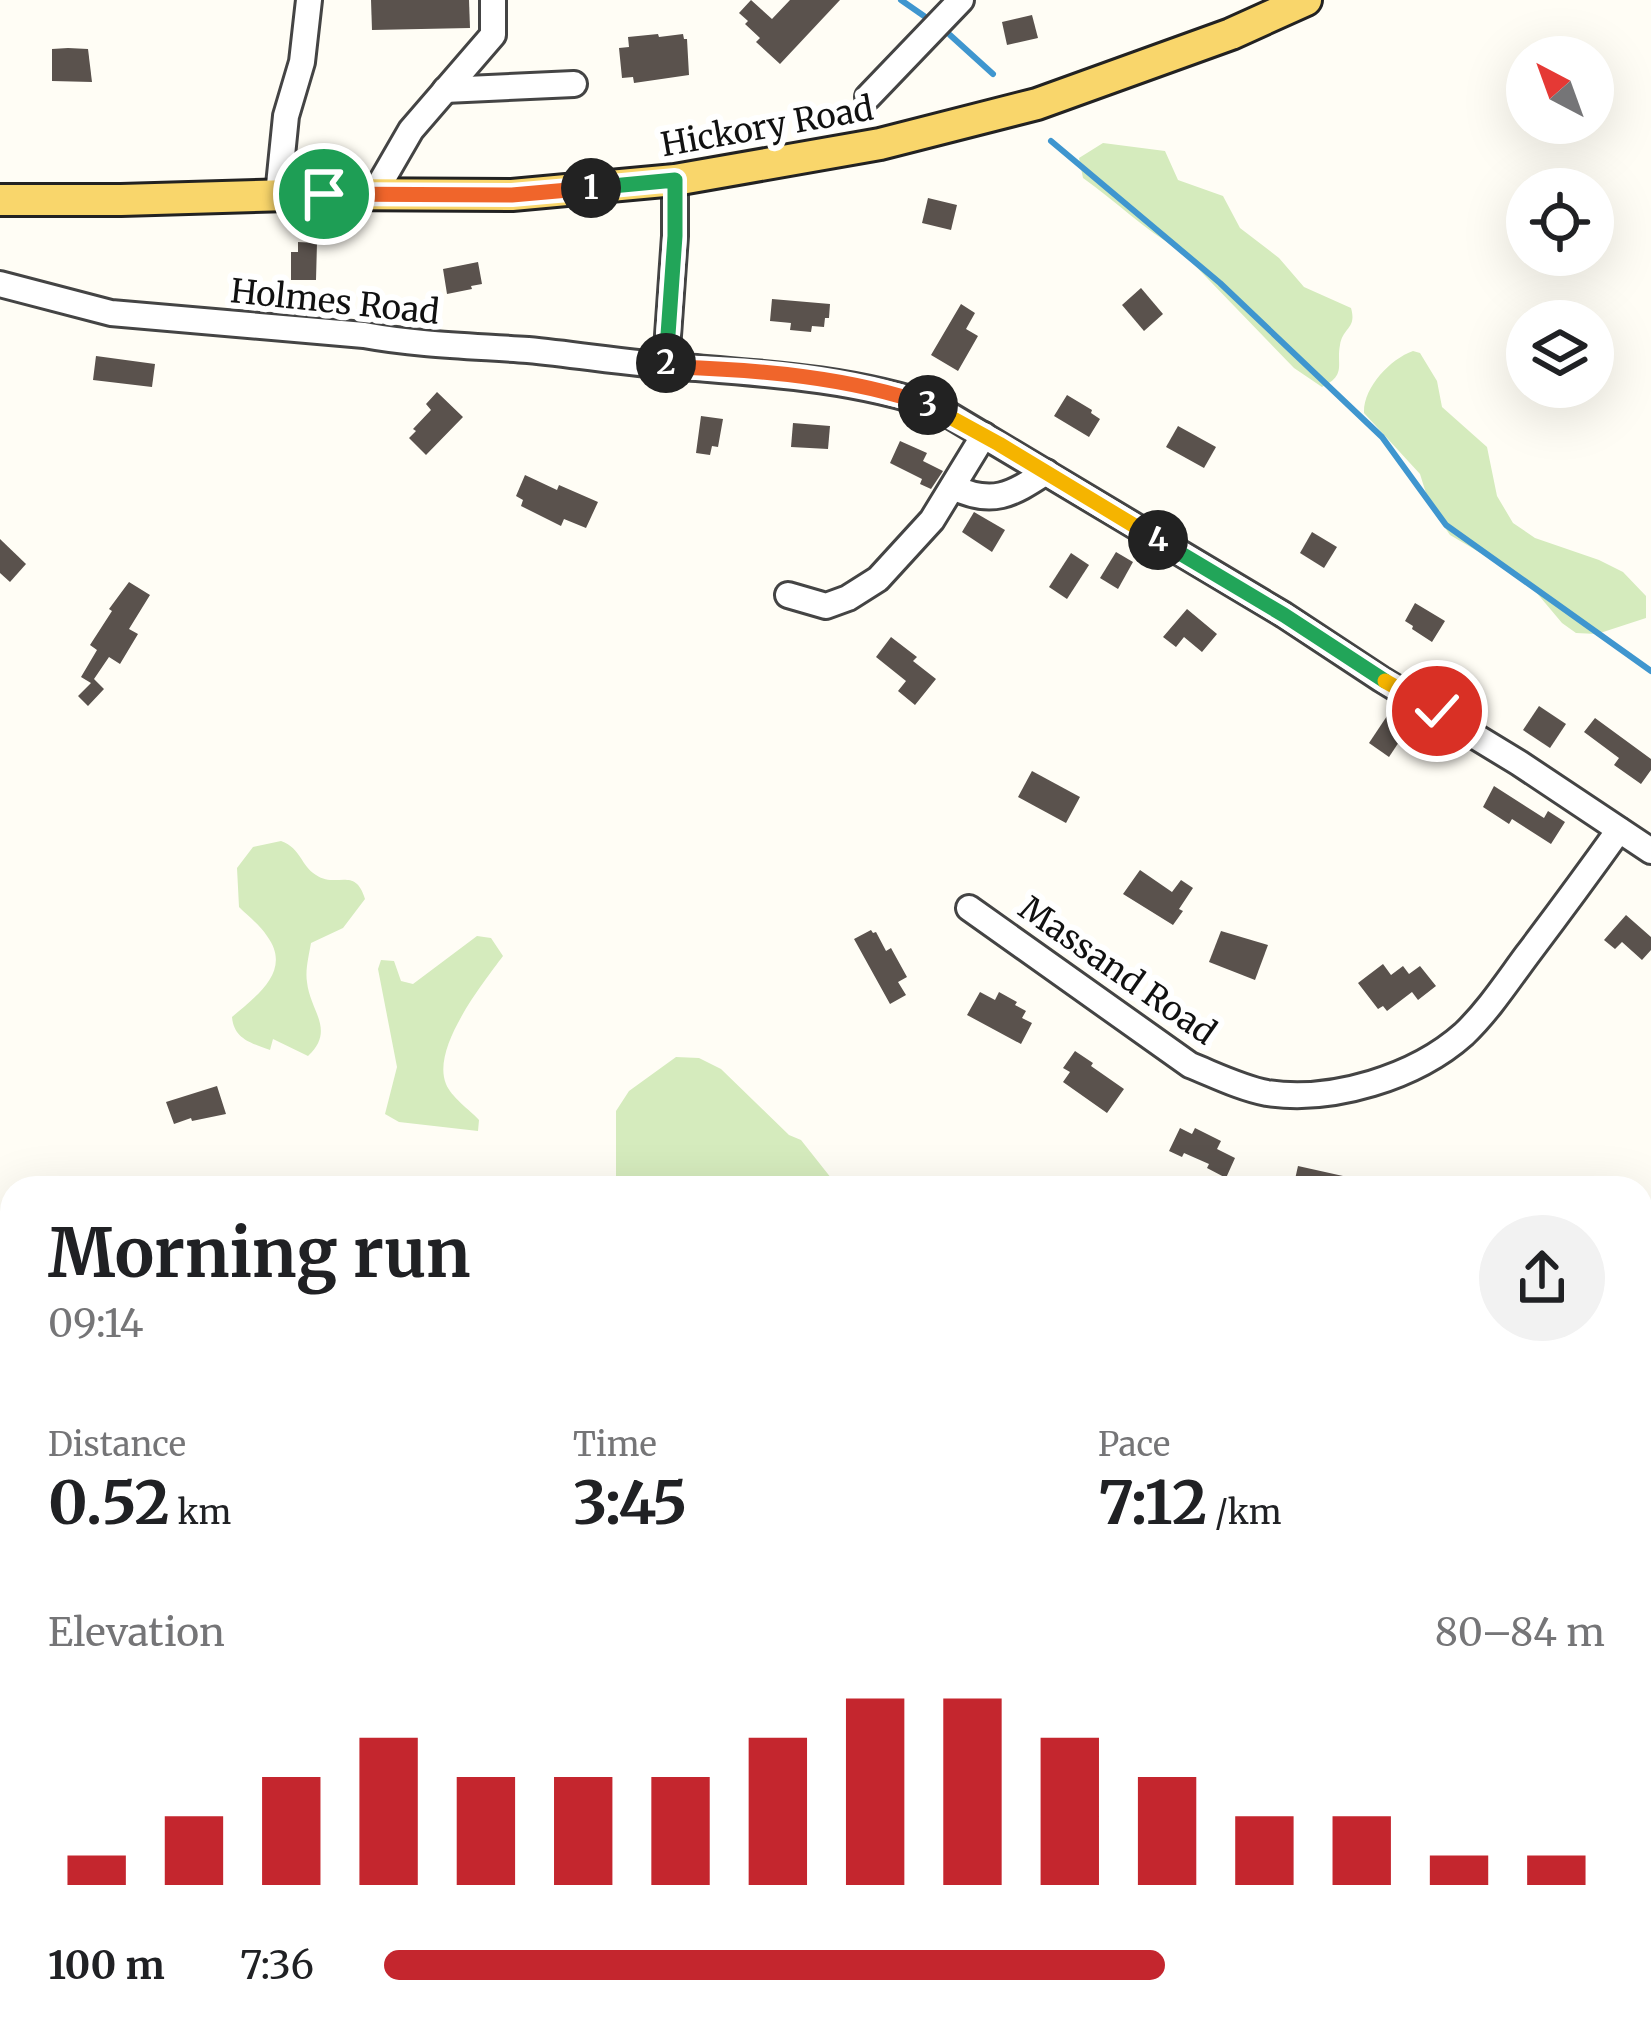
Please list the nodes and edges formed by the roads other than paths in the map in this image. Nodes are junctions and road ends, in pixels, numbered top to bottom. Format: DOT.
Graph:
graph roads {
  1 [pos="309,0"];
  2 [pos="493,0"];
  3 [pos="961,0"];
  4 [pos="1299,2"];
  5 [pos="574,84"];
  6 [pos="446,90"];
  7 [pos="868,97"];
  8 [pos="675,180"];
  9 [pos="374,194"];
  10 [pos="278,195"];
  11 [pos="0,200"];
  12 [pos="0,284"];
  13 [pos="666,364"];
  14 [pos="983,435"];
  15 [pos="1046,472"];
  16 [pos="953,487"];
  17 [pos="788,595"];
  18 [pos="1619,830"];
  19 [pos="1651,851"];
  20 [pos="969,908"];
  1 -- 10 [label="street"];
  2 -- 6 [label="street"];
  3 -- 7 [label="street"];
  4 -- 8 [label="main road, Hickory Road"];
  5 -- 6 [label="street"];
  6 -- 9 [label="street"];
  8 -- 9 [label="main road, Hickory Road"];
  8 -- 13 [label="street"];
  9 -- 10 [label="main road, Hickory Road"];
  10 -- 11 [label="main road, Hickory Road"];
  12 -- 13 [label="street, Holmes Road"];
  13 -- 14 [label="street, Holmes Road"];
  14 -- 15 [label="street, Holmes Road"];
  14 -- 16 [label="street"];
  15 -- 16 [label="street"];
  15 -- 18 [label="street, Holmes Road"];
  16 -- 17 [label="street"];
  18 -- 19 [label="street, Holmes Road"];
  18 -- 20 [label="street, Massand Road"];
}
